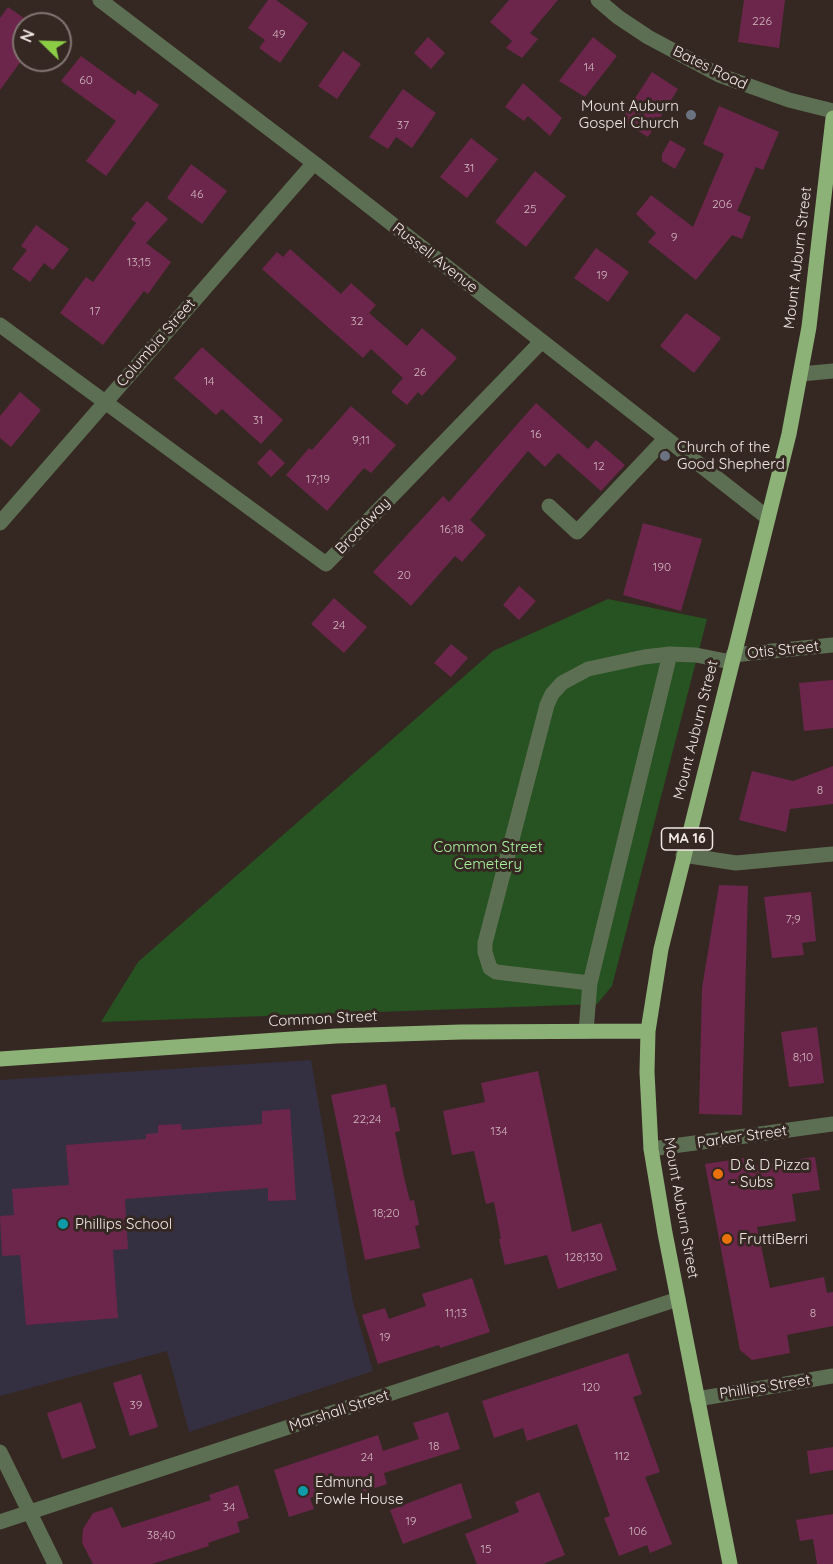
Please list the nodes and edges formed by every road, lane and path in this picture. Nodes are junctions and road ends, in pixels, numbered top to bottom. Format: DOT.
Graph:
graph roads {
  1 [pos="100,0"];
  2 [pos="598,0"];
  3 [pos="833,111"];
  4 [pos="833,118"];
  5 [pos="314,163"];
  6 [pos="0,325"];
  7 [pos="541,342"];
  8 [pos="833,371"];
  9 [pos="801,374"];
  10 [pos="104,402"];
  11 [pos="666,438"];
  12 [pos="549,506"];
  13 [pos="768,518"];
  14 [pos="0,523"];
  15 [pos="833,645"];
  16 [pos="670,654"];
  17 [pos="732,659"];
  18 [pos="833,854"];
  19 [pos="683,855"];
  20 [pos="590,983"];
  21 [pos="586,1031"];
  22 [pos="648,1031"];
  23 [pos="0,1059"];
  24 [pos="833,1124"];
  25 [pos="651,1149"];
  26 [pos="678,1299"];
  27 [pos="833,1376"];
  28 [pos="697,1399"];
  29 [pos="0,1452"];
  30 [pos="30,1513"];
  31 [pos="0,1522"];
  32 [pos="55,1564"];
  33 [pos="730,1564"];
  1 -- 5 [label="street, Russell Avenue"];
  2 -- 3 [label="street, Bates Road"];
  4 -- 9 [label="main road, Mount Auburn Street / MA 16"];
  5 -- 7 [label="street, Russell Avenue"];
  5 -- 10 [label="street, Columbia Street"];
  6 -- 10 [label="street"];
  7 -- 10 [label="street, Broadway"];
  7 -- 11 [label="street, Russell Avenue"];
  8 -- 9 [label="street"];
  9 -- 13 [label="main road, Mount Auburn Street / MA 16"];
  10 -- 14 [label="street, Columbia Street"];
  11 -- 12 [label="street"];
  11 -- 13 [label="street, Russell Avenue"];
  13 -- 17 [label="main road, Mount Auburn Street / MA 16"];
  15 -- 17 [label="street, Otis Street"];
  16 -- 17 [label="street, Otis Street"];
  16 -- 20 [label="street"];
  16 -- 20 [label="street, Otis Street"];
  17 -- 19 [label="main road, Mount Auburn Street / MA 16"];
  18 -- 19 [label="street"];
  19 -- 22 [label="main road, Mount Auburn Street / MA 16"];
  20 -- 21 [label="street"];
  21 -- 22 [label="main road, Common Street"];
  21 -- 23 [label="main road, Common Street"];
  22 -- 25 [label="main road, Mount Auburn Street / MA 16"];
  24 -- 25 [label="street, Parker Street"];
  25 -- 26 [label="main road, Mount Auburn Street / MA 16"];
  26 -- 28 [label="main road, Mount Auburn Street / MA 16"];
  26 -- 30 [label="street, Marshall Street"];
  27 -- 28 [label="street, Phillips Street"];
  28 -- 33 [label="main road, Mount Auburn Street / MA 16"];
  29 -- 30 [label="street"];
  30 -- 31 [label="street, Marshall Street"];
  30 -- 32 [label="street"];
}
